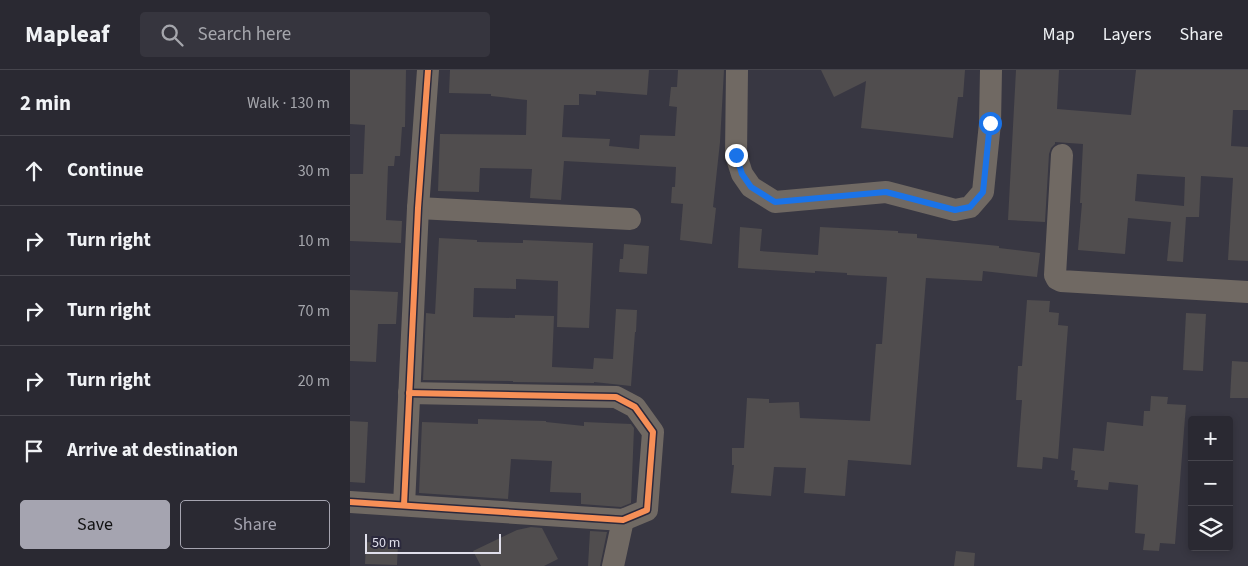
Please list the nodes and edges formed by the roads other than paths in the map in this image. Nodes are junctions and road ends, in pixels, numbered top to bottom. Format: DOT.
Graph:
graph roads {
  1 [pos="428,70"];
  2 [pos="737,70"];
  3 [pos="990,70"];
  4 [pos="1062,156"];
  5 [pos="418,208"];
  6 [pos="630,219"];
  7 [pos="1248,292"];
  8 [pos="409,393"];
  9 [pos="350,502"];
  10 [pos="404,506"];
  11 [pos="623,520"];
  12 [pos="613,566"];
  1 -- 5 [label="street"];
  2 -- 3 [label="street"];
  4 -- 7 [label="street"];
  5 -- 6 [label="street"];
  5 -- 8 [label="street"];
  8 -- 10 [label="street"];
  8 -- 11 [label="street"];
  9 -- 10 [label="street"];
  10 -- 11 [label="street"];
  11 -- 12 [label="street"];
}
